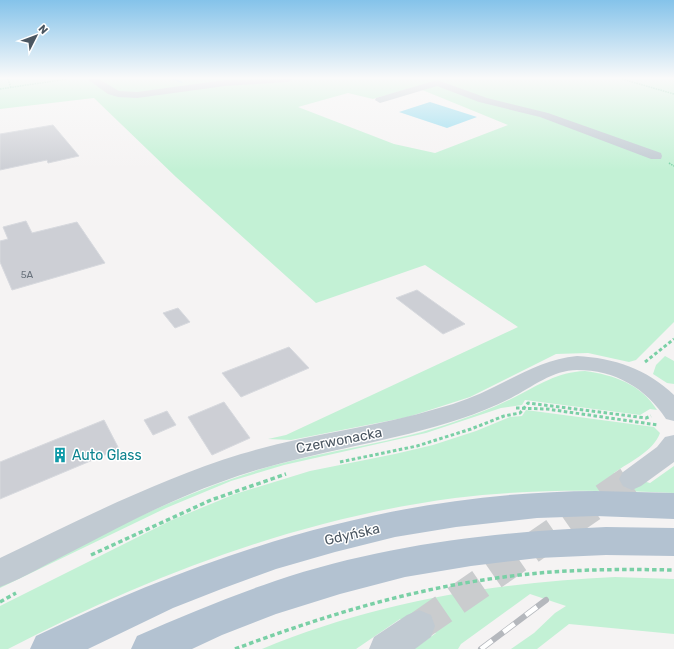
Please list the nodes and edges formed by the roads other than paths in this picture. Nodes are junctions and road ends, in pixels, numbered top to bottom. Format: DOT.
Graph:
graph roads {
  1 [pos="523,109"];
  2 [pos="656,156"];
  3 [pos="667,415"];
  4 [pos="632,479"];
  5 [pos="674,506"];
  6 [pos="674,542"];
  7 [pos="0,573"];
  8 [pos="419,626"];
  9 [pos="49,649"];
  10 [pos="150,649"];
  11 [pos="386,649"];
  1 -- 2 [label="street"];
  3 -- 4 [label="street"];
  3 -- 7 [label="street, Czerwonacka"];
  5 -- 9 [label="main road, Gdyńska"];
  6 -- 10 [label="main road"];
  8 -- 11 [label="street"];
}
